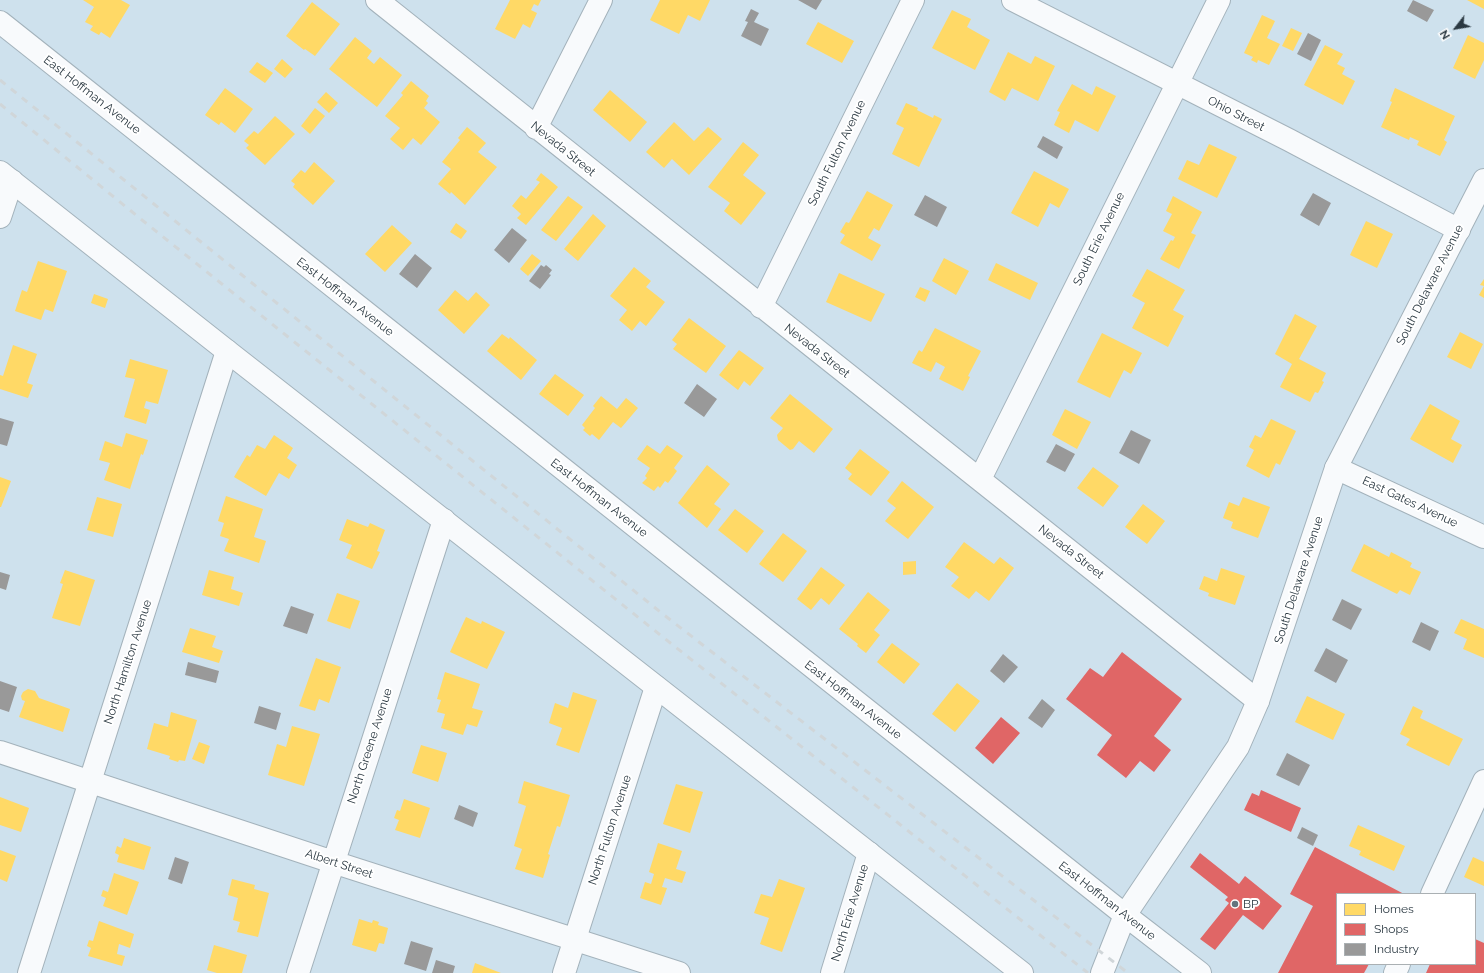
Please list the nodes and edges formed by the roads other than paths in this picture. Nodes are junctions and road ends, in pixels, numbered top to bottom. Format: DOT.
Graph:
graph roads {
  1 [pos="376,0"];
  2 [pos="602,0"];
  3 [pos="913,0"];
  4 [pos="1013,0"];
  5 [pos="1219,0"];
  6 [pos="0,22"];
  7 [pos="1176,84"];
  8 [pos="536,128"];
  9 [pos="6,177"];
  10 [pos="1484,180"];
  11 [pos="0,217"];
  12 [pos="1459,230"];
  13 [pos="761,306"];
  14 [pos="227,351"];
  15 [pos="1336,468"];
  16 [pos="980,479"];
  17 [pos="444,520"];
  18 [pos="1484,537"];
  19 [pos="656,687"];
  20 [pos="1258,701"];
  21 [pos="0,752"];
  22 [pos="90,781"];
  23 [pos="1484,781"];
  24 [pos="869,853"];
  25 [pos="333,862"];
  26 [pos="1432,893"];
  27 [pos="1125,915"];
  28 [pos="574,939"];
  29 [pos="29,973"];
  30 [pos="298,973"];
  31 [pos="564,973"];
  32 [pos="679,973"];
  33 [pos="832,973"];
  34 [pos="1022,973"];
  35 [pos="1102,973"];
  36 [pos="1200,973"];
  1 -- 8 [label="street, Nevada Street"];
  2 -- 8 [label="street"];
  3 -- 13 [label="street, South Fulton Avenue"];
  4 -- 7 [label="street, Ohio Street"];
  5 -- 7 [label="street, South Erie Avenue"];
  6 -- 27 [label="street, East Hoffman Avenue"];
  7 -- 12 [label="street, Ohio Street"];
  7 -- 16 [label="street, South Erie Avenue"];
  8 -- 13 [label="street, Nevada Street"];
  9 -- 11 [label="street"];
  9 -- 14 [label="street"];
  10 -- 12 [label="street, South Delaware Avenue"];
  12 -- 15 [label="street, South Delaware Avenue"];
  13 -- 16 [label="street, Nevada Street"];
  14 -- 17 [label="street"];
  14 -- 22 [label="street, North Hamilton Avenue"];
  15 -- 18 [label="street, East Gates Avenue"];
  15 -- 20 [label="street, South Delaware Avenue"];
  16 -- 20 [label="street, Nevada Street"];
  17 -- 19 [label="street"];
  17 -- 25 [label="street, North Greene Avenue"];
  19 -- 24 [label="street"];
  19 -- 28 [label="street, North Fulton Avenue"];
  20 -- 27 [label="street, South Delaware Avenue"];
  21 -- 22 [label="street, Albert Street"];
  22 -- 25 [label="street, Albert Street"];
  22 -- 29 [label="street, North Hamilton Avenue"];
  23 -- 26 [label="street"];
  24 -- 33 [label="street, North Erie Avenue"];
  24 -- 34 [label="street"];
  25 -- 28 [label="street, Albert Street"];
  25 -- 30 [label="street, North Greene Avenue"];
  27 -- 35 [label="street, South Delaware Avenue"];
  27 -- 36 [label="street, East Hoffman Avenue"];
  28 -- 31 [label="street, North Fulton Avenue"];
  28 -- 32 [label="street, Albert Street"];
}
